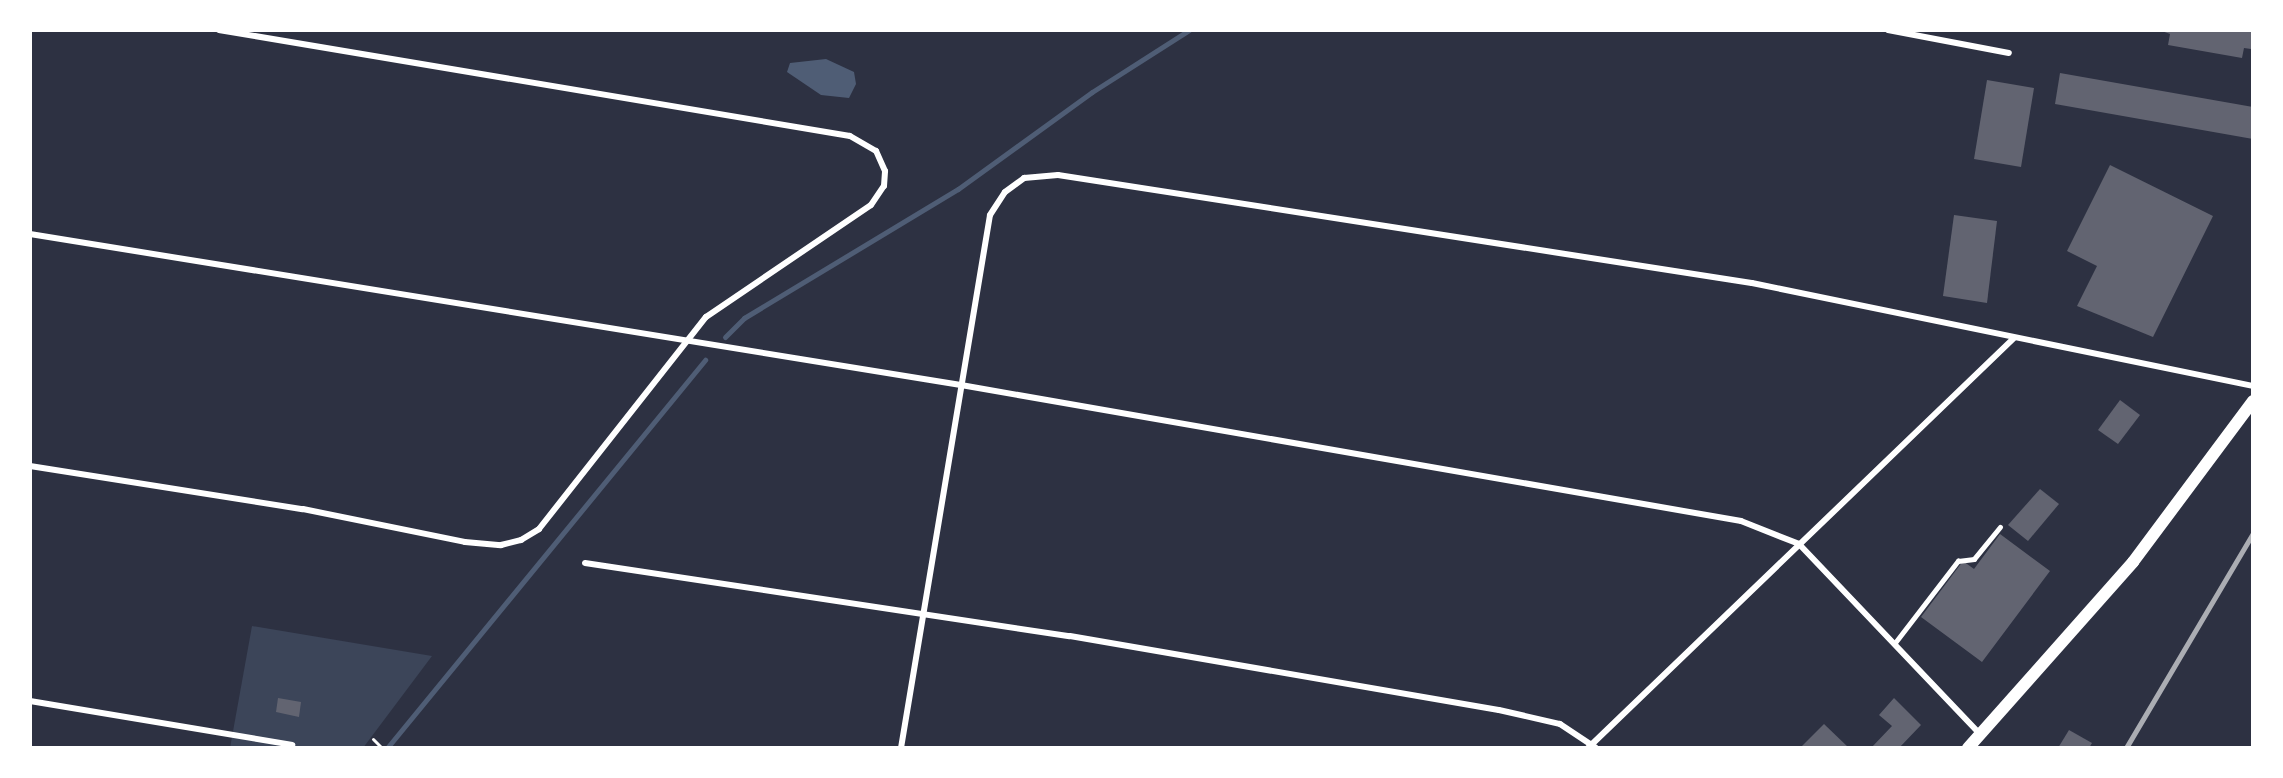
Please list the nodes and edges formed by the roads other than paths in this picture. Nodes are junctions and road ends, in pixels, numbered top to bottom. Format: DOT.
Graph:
graph roads {
  1 [pos="219,30"];
  2 [pos="1888,30"];
  3 [pos="2009,53"];
  4 [pos="30,234"];
  5 [pos="2014,338"];
  6 [pos="683,342"];
  7 [pos="961,385"];
  8 [pos="2253,386"];
  9 [pos="2253,401"];
  10 [pos="30,466"];
  11 [pos="2000,527"];
  12 [pos="1798,544"];
  13 [pos="585,563"];
  14 [pos="924,613"];
  15 [pos="1893,644"];
  16 [pos="30,701"];
  17 [pos="1980,735"];
  18 [pos="292,746"];
  19 [pos="1592,747"];
  20 [pos="901,748"];
  21 [pos="1968,748"];
  1 -- 6 [label="street"];
  2 -- 3 [label="street"];
  4 -- 6 [label="street"];
  5 -- 7 [label="street"];
  5 -- 8 [label="street"];
  5 -- 12 [label="street"];
  6 -- 7 [label="street"];
  6 -- 10 [label="street"];
  7 -- 12 [label="street"];
  7 -- 14 [label="street"];
  9 -- 17 [label="main road"];
  11 -- 15 [label="lane"];
  12 -- 15 [label="street"];
  12 -- 19 [label="street"];
  13 -- 14 [label="street"];
  14 -- 19 [label="street"];
  14 -- 20 [label="street"];
  15 -- 17 [label="street"];
  16 -- 18 [label="street"];
  17 -- 21 [label="main road"];
}
